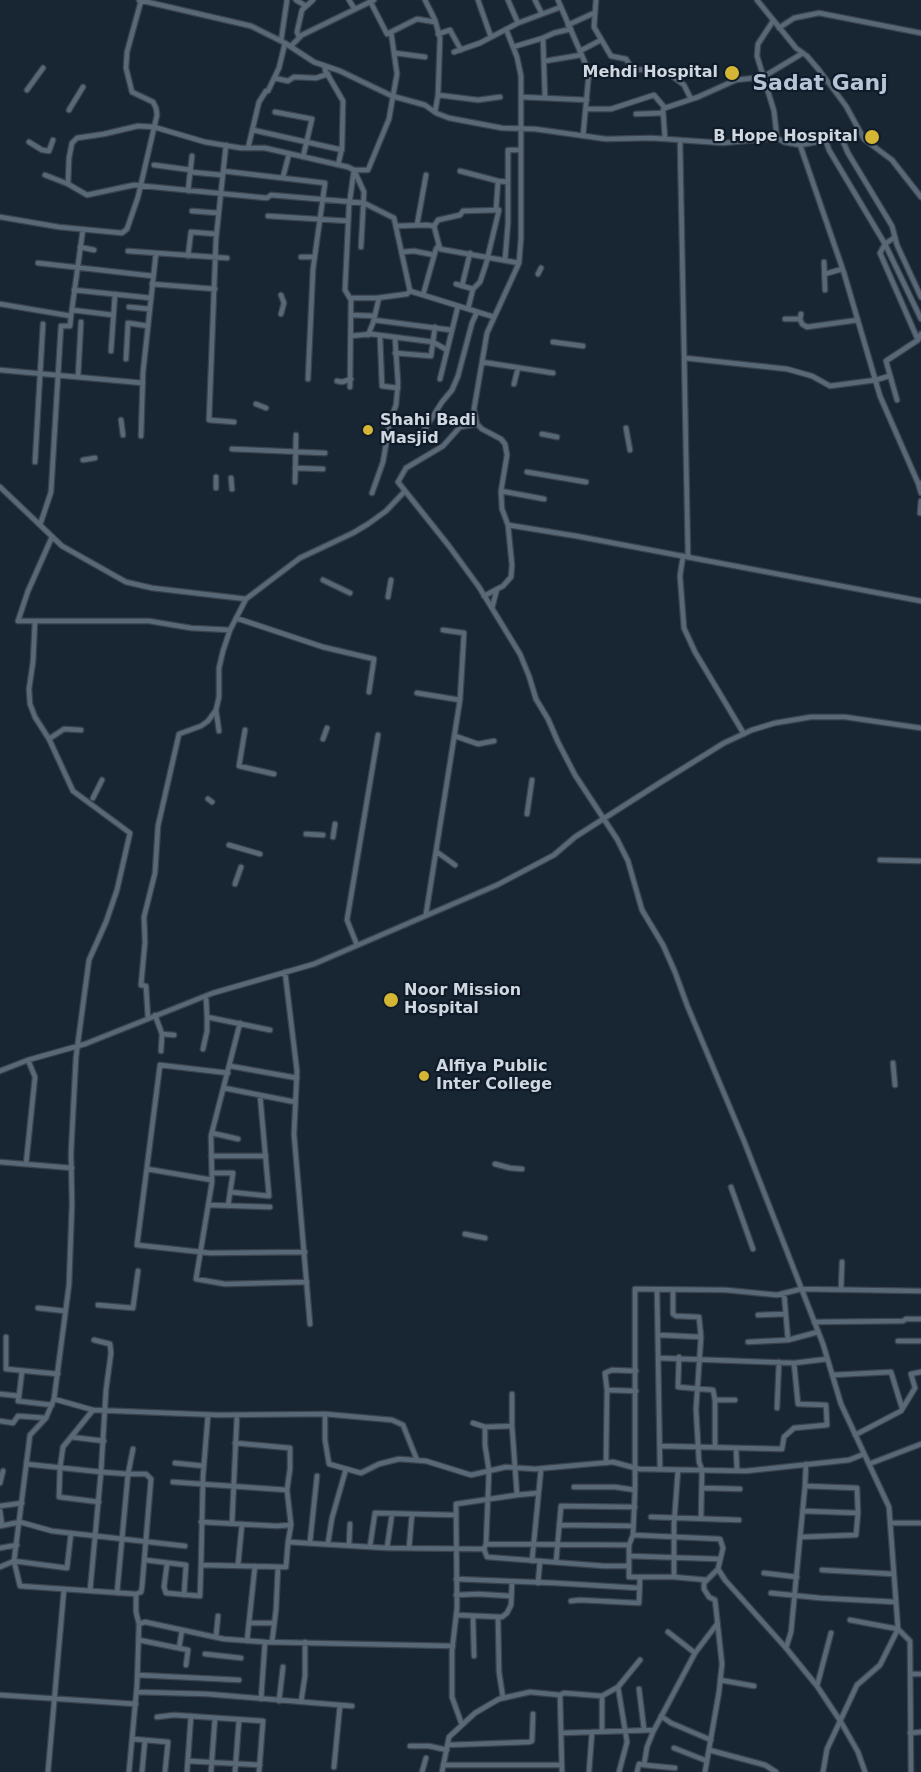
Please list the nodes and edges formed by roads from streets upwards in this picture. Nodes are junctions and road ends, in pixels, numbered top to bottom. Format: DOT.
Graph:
graph roads {
  1 [pos="140,0"];
  2 [pos="287,0"];
  3 [pos="296,0"];
  4 [pos="313,0"];
  5 [pos="349,0"];
  6 [pos="425,0"];
  7 [pos="478,0"];
  8 [pos="508,0"];
  9 [pos="535,0"];
  10 [pos="558,0"];
  11 [pos="596,0"];
  12 [pos="756,0"];
  13 [pos="372,1"];
  14 [pos="306,6"];
  15 [pos="561,7"];
  16 [pos="354,8"];
  17 [pos="594,13"];
  18 [pos="542,14"];
  19 [pos="773,21"];
  20 [pos="435,22"];
  21 [pos="519,23"];
  22 [pos="570,27"];
  23 [pos="779,28"];
  24 [pos="506,29"];
  25 [pos="391,32"];
  26 [pos="921,33"];
  27 [pos="438,34"];
  28 [pos="299,37"];
  29 [pos="491,37"];
  30 [pos="543,38"];
  31 [pos="601,40"];
  32 [pos="283,42"];
  33 [pos="291,46"];
  34 [pos="513,47"];
  35 [pos="461,50"];
  36 [pos="454,52"];
  37 [pos="395,53"];
  38 [pos="581,53"];
  39 [pos="803,53"];
  40 [pos="425,57"];
  41 [pos="545,61"];
  42 [pos="326,66"];
  43 [pos="43,68"];
  44 [pos="328,74"];
  45 [pos="763,77"];
  46 [pos="274,78"];
  47 [pos="83,87"];
  48 [pos="27,90"];
  49 [pos="438,95"];
  50 [pos="393,96"];
  51 [pos="500,97"];
  52 [pos="520,97"];
  53 [pos="545,98"];
  54 [pos="691,99"];
  55 [pos="587,100"];
  56 [pos="586,109"];
  57 [pos="69,110"];
  58 [pos="664,111"];
  59 [pos="275,112"];
  60 [pos="435,112"];
  61 [pos="636,114"];
  62 [pos="154,127"];
  63 [pos="520,128"];
  64 [pos="253,130"];
  65 [pos="860,132"];
  66 [pos="584,136"];
  67 [pos="842,137"];
  68 [pos="777,138"];
  69 [pos="665,139"];
  70 [pos="53,140"];
  71 [pos="680,140"];
  72 [pos="826,141"];
  73 [pos="29,142"];
  74 [pos="307,142"];
  75 [pos="800,145"];
  76 [pos="226,146"];
  77 [pos="249,148"];
  78 [pos="342,150"];
  79 [pos="520,150"];
  80 [pos="289,153"];
  81 [pos="192,156"];
  82 [pos="303,157"];
  83 [pos="154,165"];
  84 [pos="338,165"];
  85 [pos="354,170"];
  86 [pos="190,171"];
  87 [pos="460,171"];
  88 [pos="222,173"];
  89 [pos="45,175"];
  90 [pos="426,175"];
  91 [pos="284,177"];
  92 [pos="498,181"];
  93 [pos="508,182"];
  94 [pos="68,184"];
  95 [pos="140,186"];
  96 [pos="188,190"];
  97 [pos="220,193"];
  98 [pos="921,197"];
  99 [pos="322,198"];
  100 [pos="350,201"];
  101 [pos="364,203"];
  102 [pos="496,210"];
  103 [pos="192,211"];
  104 [pos="218,213"];
  105 [pos="268,216"];
  106 [pos="0,217"];
  107 [pos="320,219"];
  108 [pos="348,221"];
  109 [pos="417,225"];
  110 [pos="396,226"];
  111 [pos="434,226"];
  112 [pos="83,229"];
  113 [pos="216,234"];
  114 [pos="895,237"];
  115 [pos="885,244"];
  116 [pos="440,245"];
  117 [pos="80,247"];
  118 [pos="361,247"];
  119 [pos="94,250"];
  120 [pos="128,251"];
  121 [pos="402,252"];
  122 [pos="156,253"];
  123 [pos="470,254"];
  124 [pos="434,255"];
  125 [pos="188,256"];
  126 [pos="488,256"];
  127 [pos="301,257"];
  128 [pos="314,257"];
  129 [pos="215,258"];
  130 [pos="227,258"];
  131 [pos="505,260"];
  132 [pos="38,262"];
  133 [pos="824,262"];
  134 [pos="519,263"];
  135 [pos="77,267"];
  136 [pos="541,268"];
  137 [pos="842,269"];
  138 [pos="538,274"];
  139 [pos="825,274"];
  140 [pos="153,276"];
  141 [pos="152,284"];
  142 [pos="456,284"];
  143 [pos="462,286"];
  144 [pos="215,289"];
  145 [pos="74,290"];
  146 [pos="473,290"];
  147 [pos="825,290"];
  148 [pos="410,291"];
  149 [pos="115,294"];
  150 [pos="281,295"];
  151 [pos="423,295"];
  152 [pos="921,297"];
  153 [pos="151,298"];
  154 [pos="350,298"];
  155 [pos="379,298"];
  156 [pos="0,304"];
  157 [pos="458,306"];
  158 [pos="129,307"];
  159 [pos="150,309"];
  160 [pos="468,309"];
  161 [pos="477,312"];
  162 [pos="71,313"];
  163 [pos="114,315"];
  164 [pos="281,315"];
  165 [pos="351,315"];
  166 [pos="494,317"];
  167 [pos="375,318"];
  168 [pos="785,319"];
  169 [pos="921,319"];
  170 [pos="858,320"];
  171 [pos="81,322"];
  172 [pos="43,324"];
  173 [pos="148,326"];
  174 [pos="435,327"];
  175 [pos="451,330"];
  176 [pos="368,335"];
  177 [pos="351,336"];
  178 [pos="380,336"];
  179 [pos="920,337"];
  180 [pos="395,338"];
  181 [pos="433,342"];
  182 [pos="553,342"];
  183 [pos="583,346"];
  184 [pos="447,350"];
  185 [pos="111,351"];
  186 [pos="395,352"];
  187 [pos="685,358"];
  188 [pos="126,359"];
  189 [pos="482,362"];
  190 [pos="518,368"];
  191 [pos="0,370"];
  192 [pos="553,373"];
  193 [pos="40,374"];
  194 [pos="59,375"];
  195 [pos="889,376"];
  196 [pos="78,377"];
  197 [pos="308,379"];
  198 [pos="351,379"];
  199 [pos="440,379"];
  200 [pos="876,380"];
  201 [pos="338,381"];
  202 [pos="143,383"];
  203 [pos="514,384"];
  204 [pos="350,387"];
  205 [pos="398,388"];
  206 [pos="897,400"];
  207 [pos="256,404"];
  208 [pos="266,408"];
  209 [pos="122,420"];
  210 [pos="234,422"];
  211 [pos="477,424"];
  212 [pos="626,428"];
  213 [pos="423,432"];
  214 [pos="542,434"];
  215 [pos="123,435"];
  216 [pos="296,435"];
  217 [pos="141,436"];
  218 [pos="507,437"];
  219 [pos="557,437"];
  220 [pos="504,444"];
  221 [pos="232,449"];
  222 [pos="630,450"];
  223 [pos="296,452"];
  224 [pos="325,453"];
  225 [pos="95,458"];
  226 [pos="83,460"];
  227 [pos="35,462"];
  228 [pos="295,468"];
  229 [pos="322,469"];
  230 [pos="527,472"];
  231 [pos="216,477"];
  232 [pos="231,478"];
  233 [pos="294,482"];
  234 [pos="586,482"];
  235 [pos="920,483"];
  236 [pos="0,487"];
  237 [pos="216,488"];
  238 [pos="232,489"];
  239 [pos="405,491"];
  240 [pos="501,491"];
  241 [pos="372,493"];
  242 [pos="921,493"];
  243 [pos="544,499"];
  244 [pos="921,501"];
  245 [pos="920,513"];
  246 [pos="40,525"];
  247 [pos="508,525"];
  248 [pos="52,537"];
  249 [pos="685,556"];
  250 [pos="391,579"];
  251 [pos="322,580"];
  252 [pos="497,589"];
  253 [pos="350,593"];
  254 [pos="484,596"];
  255 [pos="388,597"];
  256 [pos="246,599"];
  257 [pos="921,601"];
  258 [pos="492,608"];
  259 [pos="236,618"];
  260 [pos="35,621"];
  261 [pos="230,630"];
  262 [pos="444,630"];
  263 [pos="369,692"];
  264 [pos="417,693"];
  265 [pos="460,700"];
  266 [pos="216,710"];
  267 [pos="327,728"];
  268 [pos="921,728"];
  269 [pos="81,730"];
  270 [pos="245,730"];
  271 [pos="219,731"];
  272 [pos="744,734"];
  273 [pos="378,735"];
  274 [pos="454,736"];
  275 [pos="323,739"];
  276 [pos="49,740"];
  277 [pos="494,741"];
  278 [pos="274,774"];
  279 [pos="102,780"];
  280 [pos="532,780"];
  281 [pos="93,798"];
  282 [pos="527,814"];
  283 [pos="603,819"];
  284 [pos="335,824"];
  285 [pos="306,834"];
  286 [pos="323,835"];
  287 [pos="333,837"];
  288 [pos="229,845"];
  289 [pos="437,852"];
  290 [pos="260,854"];
  291 [pos="880,860"];
  292 [pos="920,861"];
  293 [pos="455,865"];
  294 [pos="241,867"];
  295 [pos="235,884"];
  296 [pos="426,915"];
  297 [pos="357,945"];
  298 [pos="285,972"];
  299 [pos="206,996"];
  300 [pos="155,1015"];
  301 [pos="207,1017"];
  302 [pos="148,1018"];
  303 [pos="240,1023"];
  304 [pos="270,1030"];
  305 [pos="162,1034"];
  306 [pos="174,1035"];
  307 [pos="79,1045"];
  308 [pos="203,1049"];
  309 [pos="161,1052"];
  310 [pos="28,1060"];
  311 [pos="893,1064"];
  312 [pos="230,1066"];
  313 [pos="0,1071"];
  314 [pos="228,1073"];
  315 [pos="297,1078"];
  316 [pos="895,1085"];
  317 [pos="224,1088"];
  318 [pos="260,1095"];
  319 [pos="296,1102"];
  320 [pos="212,1133"];
  321 [pos="238,1139"];
  322 [pos="212,1156"];
  323 [pos="266,1156"];
  324 [pos="0,1162"];
  325 [pos="26,1164"];
  326 [pos="495,1164"];
  327 [pos="72,1168"];
  328 [pos="147,1169"];
  329 [pos="522,1169"];
  330 [pos="212,1173"];
  331 [pos="212,1180"];
  332 [pos="731,1187"];
  333 [pos="230,1192"];
  334 [pos="208,1205"];
  335 [pos="228,1206"];
  336 [pos="270,1207"];
  337 [pos="465,1234"];
  338 [pos="485,1238"];
  339 [pos="753,1249"];
  340 [pos="200,1252"];
  341 [pos="305,1252"];
  342 [pos="842,1263"];
  343 [pos="138,1271"];
  344 [pos="307,1282"];
  345 [pos="801,1289"];
  346 [pos="657,1290"];
  347 [pos="673,1290"];
  348 [pos="841,1290"];
  349 [pos="921,1291"];
  350 [pos="784,1293"];
  351 [pos="98,1305"];
  352 [pos="38,1308"];
  353 [pos="65,1311"];
  354 [pos="785,1314"];
  355 [pos="758,1315"];
  356 [pos="921,1319"];
  357 [pos="814,1322"];
  358 [pos="310,1324"];
  359 [pos="818,1332"];
  360 [pos="659,1335"];
  361 [pos="6,1337"];
  362 [pos="701,1337"];
  363 [pos="94,1340"];
  364 [pos="788,1340"];
  365 [pos="898,1341"];
  366 [pos="921,1341"];
  367 [pos="748,1342"];
  368 [pos="679,1357"];
  369 [pos="658,1358"];
  370 [pos="699,1358"];
  371 [pos="0,1359"];
  372 [pos="827,1359"];
  373 [pos="6,1360"];
  374 [pos="779,1362"];
  375 [pos="794,1363"];
  376 [pos="22,1371"];
  377 [pos="636,1371"];
  378 [pos="921,1372"];
  379 [pos="58,1374"];
  380 [pos="832,1375"];
  381 [pos="697,1388"];
  382 [pos="607,1390"];
  383 [pos="636,1391"];
  384 [pos="0,1394"];
  385 [pos="512,1394"];
  386 [pos="19,1396"];
  387 [pos="54,1399"];
  388 [pos="715,1400"];
  389 [pos="735,1400"];
  390 [pos="52,1405"];
  391 [pos="777,1407"];
  392 [pos="902,1408"];
  393 [pos="93,1410"];
  394 [pos="106,1411"];
  395 [pos="324,1414"];
  396 [pos="208,1415"];
  397 [pos="237,1415"];
  398 [pos="46,1418"];
  399 [pos="0,1421"];
  400 [pos="473,1423"];
  401 [pos="485,1426"];
  402 [pos="512,1426"];
  403 [pos="855,1435"];
  404 [pos="71,1437"];
  405 [pos="104,1441"];
  406 [pos="235,1443"];
  407 [pos="921,1444"];
  408 [pos="699,1445"];
  409 [pos="660,1446"];
  410 [pos="715,1447"];
  411 [pos="736,1448"];
  412 [pos="133,1449"];
  413 [pos="864,1455"];
  414 [pos="417,1460"];
  415 [pos="175,1463"];
  416 [pos="606,1463"];
  417 [pos="26,1464"];
  418 [pos="806,1464"];
  419 [pos="869,1464"];
  420 [pos="204,1466"];
  421 [pos="515,1467"];
  422 [pos="60,1468"];
  423 [pos="541,1468"];
  424 [pos="635,1468"];
  425 [pos="346,1469"];
  426 [pos="660,1469"];
  427 [pos="678,1470"];
  428 [pos="702,1470"];
  429 [pos="737,1470"];
  430 [pos="3,1471"];
  431 [pos="489,1471"];
  432 [pos="101,1472"];
  433 [pos="128,1474"];
  434 [pos="318,1476"];
  435 [pos="173,1482"];
  436 [pos="0,1483"];
  437 [pos="202,1484"];
  438 [pos="805,1486"];
  439 [pos="233,1487"];
  440 [pos="574,1487"];
  441 [pos="702,1488"];
  442 [pos="740,1489"];
  443 [pos="287,1490"];
  444 [pos="635,1490"];
  445 [pos="538,1492"];
  446 [pos="517,1495"];
  447 [pos="488,1500"];
  448 [pos="99,1502"];
  449 [pos="22,1503"];
  450 [pos="0,1506"];
  451 [pos="635,1507"];
  452 [pos="0,1511"];
  453 [pos="803,1511"];
  454 [pos="858,1513"];
  455 [pos="392,1514"];
  456 [pos="412,1514"];
  457 [pos="456,1515"];
  458 [pos="651,1517"];
  459 [pos="675,1517"];
  460 [pos="701,1518"];
  461 [pos="739,1520"];
  462 [pos="20,1522"];
  463 [pos="201,1522"];
  464 [pos="232,1523"];
  465 [pos="890,1523"];
  466 [pos="921,1523"];
  467 [pos="242,1524"];
  468 [pos="291,1524"];
  469 [pos="350,1524"];
  470 [pos="559,1525"];
  471 [pos="1,1526"];
  472 [pos="633,1526"];
  473 [pos="71,1533"];
  474 [pos="96,1535"];
  475 [pos="633,1535"];
  476 [pos="801,1537"];
  477 [pos="123,1538"];
  478 [pos="674,1538"];
  479 [pos="146,1541"];
  480 [pos="288,1542"];
  481 [pos="310,1542"];
  482 [pos="328,1543"];
  483 [pos="534,1544"];
  484 [pos="17,1545"];
  485 [pos="349,1545"];
  486 [pos="558,1545"];
  487 [pos="629,1545"];
  488 [pos="185,1546"];
  489 [pos="370,1546"];
  490 [pos="485,1546"];
  491 [pos="0,1548"];
  492 [pos="387,1548"];
  493 [pos="409,1548"];
  494 [pos="455,1550"];
  495 [pos="629,1556"];
  496 [pos="674,1557"];
  497 [pos="719,1559"];
  498 [pos="145,1560"];
  499 [pos="14,1561"];
  500 [pos="532,1561"];
  501 [pos="540,1561"];
  502 [pos="556,1562"];
  503 [pos="167,1564"];
  504 [pos="201,1565"];
  505 [pos="238,1565"];
  506 [pos="255,1566"];
  507 [pos="629,1566"];
  508 [pos="0,1567"];
  509 [pos="278,1567"];
  510 [pos="718,1569"];
  511 [pos="822,1570"];
  512 [pos="764,1573"];
  513 [pos="894,1574"];
  514 [pos="640,1577"];
  515 [pos="674,1577"];
  516 [pos="797,1577"];
  517 [pos="456,1579"];
  518 [pos="707,1580"];
  519 [pos="512,1582"];
  520 [pos="538,1583"];
  521 [pos="639,1588"];
  522 [pos="64,1589"];
  523 [pos="90,1591"];
  524 [pos="117,1593"];
  525 [pos="771,1593"];
  526 [pos="136,1594"];
  527 [pos="184,1594"];
  528 [pos="456,1595"];
  529 [pos="510,1596"];
  530 [pos="795,1596"];
  531 [pos="571,1601"];
  532 [pos="896,1602"];
  533 [pos="456,1615"];
  534 [pos="218,1616"];
  535 [pos="473,1617"];
  536 [pos="498,1618"];
  537 [pos="850,1620"];
  538 [pos="250,1623"];
  539 [pos="273,1623"];
  540 [pos="139,1624"];
  541 [pos="717,1624"];
  542 [pos="898,1629"];
  543 [pos="182,1630"];
  544 [pos="668,1632"];
  545 [pos="831,1633"];
  546 [pos="216,1637"];
  547 [pos="138,1640"];
  548 [pos="247,1641"];
  549 [pos="265,1642"];
  550 [pos="272,1642"];
  551 [pos="305,1642"];
  552 [pos="453,1646"];
  553 [pos="179,1648"];
  554 [pos="786,1648"];
  555 [pos="695,1653"];
  556 [pos="204,1654"];
  557 [pos="474,1656"];
  558 [pos="241,1658"];
  559 [pos="640,1660"];
  560 [pos="186,1665"];
  561 [pos="283,1667"];
  562 [pos="911,1674"];
  563 [pos="921,1674"];
  564 [pos="138,1675"];
  565 [pos="238,1680"];
  566 [pos="720,1680"];
  567 [pos="754,1686"];
  568 [pos="817,1686"];
  569 [pos="618,1687"];
  570 [pos="639,1689"];
  571 [pos="137,1692"];
  572 [pos="0,1695"];
  573 [pos="560,1695"];
  574 [pos="602,1696"];
  575 [pos="503,1698"];
  576 [pos="261,1699"];
  577 [pos="54,1700"];
  578 [pos="279,1701"];
  579 [pos="301,1702"];
  580 [pos="136,1704"];
  581 [pos="340,1706"];
  582 [pos="352,1706"];
  583 [pos="533,1714"];
  584 [pos="191,1716"];
  585 [pos="661,1716"];
  586 [pos="157,1717"];
  587 [pos="215,1718"];
  588 [pos="239,1720"];
  589 [pos="841,1722"];
  590 [pos="462,1725"];
  591 [pos="644,1729"];
  592 [pos="624,1730"];
  593 [pos="654,1730"];
  594 [pos="602,1731"];
  595 [pos="592,1732"];
  596 [pos="910,1732"];
  597 [pos="921,1732"];
  598 [pos="561,1733"];
  599 [pos="133,1739"];
  600 [pos="145,1740"];
  601 [pos="711,1740"];
  602 [pos="410,1746"];
  603 [pos="447,1747"];
  604 [pos="674,1748"];
  605 [pos="709,1750"];
  606 [pos="426,1758"];
  607 [pos="188,1761"];
  608 [pos="707,1761"];
  609 [pos="212,1762"];
  610 [pos="236,1764"];
  611 [pos="260,1765"];
  612 [pos="443,1765"];
  613 [pos="562,1765"];
  614 [pos="644,1765"];
  615 [pos="334,1767"];
  616 [pos="675,1768"];
  617 [pos="48,1772"];
  618 [pos="129,1772"];
  619 [pos="142,1772"];
  620 [pos="165,1772"];
  621 [pos="187,1772"];
  622 [pos="212,1772"];
  623 [pos="235,1772"];
  624 [pos="259,1772"];
  625 [pos="422,1772"];
  626 [pos="442,1772"];
  627 [pos="562,1772"];
  628 [pos="590,1772"];
  629 [pos="619,1772"];
  630 [pos="637,1772"];
  631 [pos="705,1772"];
  632 [pos="776,1772"];
  633 [pos="823,1772"];
  634 [pos="865,1772"];
  635 [pos="911,1772"];
  1 -- 32 [label="street"];
  1 -- 62 [label="street"];
  2 -- 32 [label="street"];
  3 -- 14 [label="street"];
  4 -- 14 [label="street"];
  5 -- 16 [label="street"];
  6 -- 20 [label="street"];
  7 -- 29 [label="street"];
  8 -- 21 [label="street"];
  9 -- 18 [label="street"];
  10 -- 15 [label="street"];
  11 -- 17 [label="street"];
  12 -- 19 [label="street"];
  13 -- 16 [label="street"];
  13 -- 25 [label="street"];
  14 -- 28 [label="street"];
  15 -- 18 [label="street"];
  15 -- 22 [label="street"];
  16 -- 28 [label="street"];
  17 -- 22 [label="street"];
  17 -- 31 [label="street"];
  18 -- 21 [label="street"];
  19 -- 23 [label="street"];
  19 -- 45 [label="street"];
  20 -- 25 [label="street"];
  20 -- 27 [label="street"];
  21 -- 24 [label="street"];
  22 -- 30 [label="street"];
  22 -- 38 [label="street"];
  23 -- 26 [label="street"];
  23 -- 39 [label="street"];
  24 -- 29 [label="street"];
  24 -- 34 [label="street"];
  25 -- 37 [label="street"];
  27 -- 35 [label="street"];
  27 -- 49 [label="street"];
  28 -- 33 [label="street"];
  29 -- 35 [label="street"];
  30 -- 34 [label="street"];
  30 -- 41 [label="street"];
  31 -- 38 [label="street"];
  31 -- 54 [label="street"];
  32 -- 33 [label="street"];
  32 -- 46 [label="street"];
  33 -- 42 [label="street"];
  34 -- 52 [label="street"];
  35 -- 36 [label="street"];
  37 -- 40 [label="street"];
  37 -- 50 [label="street"];
  38 -- 41 [label="street"];
  38 -- 55 [label="street"];
  39 -- 45 [label="street"];
  39 -- 65 [label="street"];
  41 -- 53 [label="street"];
  42 -- 44 [label="street"];
  42 -- 50 [label="street"];
  43 -- 48 [label="street"];
  44 -- 46 [label="street"];
  44 -- 78 [label="street"];
  45 -- 54 [label="street"];
  45 -- 68 [label="street"];
  46 -- 64 [label="street"];
  47 -- 57 [label="street"];
  49 -- 51 [label="street"];
  49 -- 60 [label="street"];
  50 -- 60 [label="street"];
  50 -- 85 [label="street"];
  52 -- 53 [label="street"];
  52 -- 63 [label="street"];
  53 -- 55 [label="street"];
  54 -- 58 [label="street"];
  55 -- 56 [label="street"];
  56 -- 58 [label="street"];
  56 -- 66 [label="street"];
  58 -- 61 [label="street"];
  58 -- 69 [label="street"];
  59 -- 74 [label="street"];
  60 -- 63 [label="street"];
  62 -- 76 [label="street"];
  62 -- 94 [label="street"];
  62 -- 95 [label="street"];
  63 -- 66 [label="street"];
  63 -- 79 [label="street"];
  64 -- 74 [label="street"];
  64 -- 77 [label="street"];
  65 -- 67 [label="street"];
  65 -- 98 [label="street"];
  66 -- 69 [label="street"];
  67 -- 72 [label="street"];
  67 -- 114 [label="street"];
  68 -- 71 [label="street"];
  68 -- 75 [label="street"];
  69 -- 71 [label="street"];
  70 -- 73 [label="street"];
  71 -- 187 [label="street"];
  72 -- 75 [label="street"];
  72 -- 115 [label="street"];
  74 -- 78 [label="street"];
  74 -- 82 [label="street"];
  75 -- 137 [label="street"];
  76 -- 77 [label="street"];
  76 -- 88 [label="street"];
  77 -- 80 [label="street"];
  78 -- 84 [label="street"];
  79 -- 93 [label="street"];
  79 -- 134 [label="street"];
  80 -- 82 [label="street"];
  80 -- 91 [label="street"];
  81 -- 86 [label="street"];
  82 -- 84 [label="street"];
  83 -- 86 [label="street"];
  84 -- 85 [label="street"];
  85 -- 100 [label="street"];
  85 -- 101 [label="street"];
  86 -- 88 [label="street"];
  86 -- 96 [label="street"];
  87 -- 92 [label="street"];
  88 -- 91 [label="street"];
  88 -- 97 [label="street"];
  89 -- 94 [label="street"];
  90 -- 109 [label="street"];
  91 -- 99 [label="street"];
  92 -- 93 [label="street"];
  92 -- 102 [label="street"];
  93 -- 131 [label="street"];
  94 -- 95 [label="street"];
  95 -- 96 [label="street"];
  95 -- 112 [label="street"];
  96 -- 97 [label="street"];
  97 -- 99 [label="street"];
  97 -- 104 [label="street"];
  99 -- 100 [label="street"];
  99 -- 107 [label="street"];
  100 -- 101 [label="street"];
  100 -- 108 [label="street"];
  101 -- 110 [label="street"];
  101 -- 118 [label="street"];
  102 -- 111 [label="street"];
  102 -- 126 [label="street"];
  103 -- 104 [label="street"];
  104 -- 113 [label="street"];
  105 -- 107 [label="street"];
  106 -- 112 [label="street"];
  107 -- 108 [label="street"];
  107 -- 128 [label="street"];
  108 -- 154 [label="street"];
  109 -- 110 [label="street"];
  109 -- 111 [label="street"];
  110 -- 121 [label="street"];
  111 -- 116 [label="street"];
  112 -- 117 [label="street"];
  113 -- 125 [label="street"];
  113 -- 129 [label="street"];
  114 -- 115 [label="street"];
  114 -- 152 [label="street"];
  115 -- 169 [label="street"];
  115 -- 179 [label="street"];
  116 -- 123 [label="street"];
  116 -- 124 [label="street"];
  117 -- 119 [label="street"];
  117 -- 135 [label="street"];
  120 -- 122 [label="street"];
  121 -- 124 [label="street"];
  121 -- 148 [label="street"];
  122 -- 125 [label="street"];
  122 -- 140 [label="street"];
  123 -- 126 [label="street"];
  123 -- 143 [label="street"];
  124 -- 151 [label="street"];
  125 -- 129 [label="street"];
  126 -- 131 [label="street"];
  126 -- 146 [label="street"];
  127 -- 128 [label="street"];
  128 -- 197 [label="street"];
  129 -- 130 [label="street"];
  129 -- 144 [label="street"];
  131 -- 134 [label="street"];
  132 -- 135 [label="street"];
  133 -- 139 [label="street"];
  134 -- 166 [label="street"];
  135 -- 140 [label="street"];
  135 -- 145 [label="street"];
  136 -- 138 [label="street"];
  137 -- 139 [label="street"];
  137 -- 170 [label="street"];
  139 -- 147 [label="street"];
  140 -- 141 [label="street"];
  141 -- 144 [label="street"];
  141 -- 153 [label="street"];
  142 -- 143 [label="street"];
  143 -- 146 [label="street"];
  144 -- 210 [label="street"];
  145 -- 149 [label="street"];
  145 -- 162 [label="street"];
  146 -- 160 [label="street"];
  148 -- 151 [label="street"];
  148 -- 155 [label="street"];
  149 -- 153 [label="street"];
  149 -- 163 [label="street"];
  150 -- 164 [label="street"];
  151 -- 157 [label="street"];
  153 -- 159 [label="street"];
  154 -- 155 [label="street"];
  154 -- 165 [label="street"];
  155 -- 167 [label="street"];
  156 -- 162 [label="street"];
  157 -- 160 [label="street"];
  157 -- 175 [label="street"];
  158 -- 159 [label="street"];
  159 -- 173 [label="street"];
  160 -- 161 [label="street"];
  161 -- 166 [label="street"];
  161 -- 213 [label="street"];
  162 -- 163 [label="street"];
  162 -- 194 [label="street"];
  163 -- 185 [label="street"];
  165 -- 167 [label="street"];
  165 -- 177 [label="street"];
  166 -- 189 [label="street"];
  167 -- 174 [label="street"];
  167 -- 176 [label="street"];
  168 -- 170 [label="street"];
  170 -- 200 [label="street"];
  171 -- 196 [label="street"];
  172 -- 193 [label="street"];
  173 -- 188 [label="street"];
  173 -- 202 [label="street"];
  174 -- 175 [label="street"];
  174 -- 181 [label="street"];
  175 -- 184 [label="street"];
  176 -- 177 [label="street"];
  176 -- 178 [label="street"];
  177 -- 198 [label="street"];
  178 -- 180 [label="street"];
  178 -- 205 [label="street"];
  179 -- 195 [label="street"];
  180 -- 181 [label="street"];
  180 -- 186 [label="street"];
  181 -- 184 [label="street"];
  181 -- 186 [label="street"];
  182 -- 183 [label="street"];
  184 -- 199 [label="street"];
  186 -- 205 [label="street"];
  187 -- 200 [label="street"];
  187 -- 249 [label="street"];
  189 -- 190 [label="street"];
  189 -- 211 [label="street"];
  190 -- 192 [label="street"];
  190 -- 203 [label="street"];
  191 -- 193 [label="street"];
  193 -- 194 [label="street"];
  193 -- 227 [label="street"];
  194 -- 196 [label="street"];
  194 -- 246 [label="street"];
  195 -- 200 [label="street"];
  195 -- 206 [label="street"];
  196 -- 202 [label="street"];
  198 -- 201 [label="street"];
  198 -- 204 [label="street"];
  200 -- 235 [label="street"];
  202 -- 217 [label="street"];
  205 -- 241 [label="street"];
  207 -- 208 [label="street"];
  209 -- 215 [label="street"];
  211 -- 220 [label="street"];
  211 -- 239 [label="street"];
  212 -- 222 [label="street"];
  214 -- 219 [label="street"];
  216 -- 223 [label="street"];
  218 -- 220 [label="street"];
  220 -- 240 [label="street"];
  221 -- 223 [label="street"];
  223 -- 224 [label="street"];
  223 -- 228 [label="street"];
  225 -- 226 [label="street"];
  228 -- 229 [label="street"];
  228 -- 233 [label="street"];
  230 -- 234 [label="street"];
  231 -- 237 [label="street"];
  232 -- 238 [label="street"];
  235 -- 242 [label="street"];
  236 -- 246 [label="street"];
  239 -- 254 [label="street"];
  239 -- 256 [label="street"];
  240 -- 243 [label="street"];
  240 -- 247 [label="street"];
  244 -- 245 [label="street"];
  246 -- 248 [label="street"];
  247 -- 249 [label="street"];
  247 -- 252 [label="street"];
  248 -- 256 [label="street"];
  248 -- 260 [label="street"];
  249 -- 257 [label="street"];
  249 -- 272 [label="street"];
  250 -- 255 [label="street"];
  251 -- 253 [label="street"];
  252 -- 254 [label="street"];
  252 -- 258 [label="street"];
  254 -- 258 [label="street"];
  256 -- 259 [label="street"];
  258 -- 283 [label="street"];
  259 -- 261 [label="street"];
  259 -- 263 [label="street"];
  260 -- 261 [label="street"];
  260 -- 276 [label="street"];
  261 -- 266 [label="street"];
  262 -- 265 [label="street"];
  264 -- 265 [label="street"];
  265 -- 274 [label="street"];
  266 -- 271 [label="street"];
  266 -- 302 [label="street"];
  267 -- 275 [label="street"];
  268 -- 272 [label="street"];
  269 -- 276 [label="street"];
  270 -- 278 [label="street"];
  272 -- 283 [label="street"];
  273 -- 297 [label="street"];
  274 -- 277 [label="street"];
  274 -- 289 [label="street"];
  276 -- 307 [label="street"];
  279 -- 281 [label="street"];
  280 -- 282 [label="street"];
  283 -- 296 [label="street"];
  283 -- 345 [label="street"];
  284 -- 287 [label="street"];
  285 -- 286 [label="street"];
  288 -- 290 [label="street"];
  289 -- 293 [label="street"];
  289 -- 296 [label="street"];
  291 -- 292 [label="street"];
  294 -- 295 [label="street"];
  296 -- 297 [label="street"];
  297 -- 298 [label="street"];
  298 -- 299 [label="street"];
  298 -- 315 [label="street"];
  299 -- 300 [label="street"];
  299 -- 301 [label="street"];
  300 -- 302 [label="street"];
  300 -- 305 [label="street"];
  301 -- 303 [label="street"];
  301 -- 308 [label="street"];
  302 -- 307 [label="street"];
  303 -- 304 [label="street"];
  303 -- 312 [label="street"];
  305 -- 306 [label="street"];
  305 -- 309 [label="street"];
  307 -- 310 [label="street"];
  307 -- 327 [label="street"];
  310 -- 313 [label="street"];
  310 -- 325 [label="street"];
  311 -- 316 [label="street"];
  312 -- 314 [label="street"];
  312 -- 315 [label="street"];
  314 -- 317 [label="street"];
  314 -- 328 [label="street"];
  315 -- 319 [label="street"];
  317 -- 318 [label="street"];
  317 -- 320 [label="street"];
  318 -- 319 [label="street"];
  318 -- 323 [label="street"];
  319 -- 341 [label="street"];
  320 -- 321 [label="street"];
  320 -- 322 [label="street"];
  322 -- 323 [label="street"];
  322 -- 330 [label="street"];
  323 -- 333 [label="street"];
  324 -- 325 [label="street"];
  325 -- 327 [label="street"];
  326 -- 329 [label="street"];
  327 -- 353 [label="street"];
  328 -- 331 [label="street"];
  328 -- 340 [label="street"];
  330 -- 331 [label="street"];
  330 -- 333 [label="street"];
  331 -- 334 [label="street"];
  332 -- 339 [label="street"];
  333 -- 335 [label="street"];
  334 -- 335 [label="street"];
  334 -- 340 [label="street"];
  335 -- 336 [label="street"];
  337 -- 338 [label="street"];
  340 -- 341 [label="street"];
  340 -- 344 [label="street"];
  341 -- 344 [label="street"];
  342 -- 348 [label="street"];
  343 -- 351 [label="street"];
  344 -- 358 [label="street"];
  345 -- 348 [label="street"];
  345 -- 350 [label="street"];
  345 -- 357 [label="street"];
  346 -- 347 [label="street"];
  346 -- 360 [label="street"];
  346 -- 377 [label="street"];
  347 -- 350 [label="street"];
  347 -- 362 [label="street"];
  348 -- 349 [label="street"];
  350 -- 354 [label="street"];
  352 -- 353 [label="street"];
  353 -- 379 [label="street"];
  354 -- 355 [label="street"];
  354 -- 364 [label="street"];
  356 -- 357 [label="street"];
  357 -- 359 [label="street"];
  359 -- 364 [label="street"];
  359 -- 372 [label="street"];
  360 -- 362 [label="street"];
  360 -- 369 [label="street"];
  361 -- 373 [label="street"];
  362 -- 370 [label="street"];
  363 -- 394 [label="street"];
  364 -- 367 [label="street"];
  365 -- 366 [label="street"];
  368 -- 369 [label="street"];
  368 -- 370 [label="street"];
  368 -- 381 [label="street"];
  369 -- 409 [label="street"];
  370 -- 374 [label="street"];
  370 -- 381 [label="street"];
  371 -- 373 [label="street"];
  372 -- 375 [label="street"];
  372 -- 380 [label="street"];
  373 -- 376 [label="street"];
  374 -- 375 [label="street"];
  374 -- 391 [label="street"];
  375 -- 411 [label="street"];
  376 -- 379 [label="street"];
  376 -- 386 [label="street"];
  377 -- 382 [label="street"];
  377 -- 383 [label="street"];
  378 -- 392 [label="street"];
  379 -- 387 [label="street"];
  380 -- 392 [label="street"];
  380 -- 403 [label="street"];
  381 -- 388 [label="street"];
  381 -- 408 [label="street"];
  382 -- 383 [label="street"];
  382 -- 416 [label="street"];
  383 -- 424 [label="street"];
  384 -- 386 [label="street"];
  385 -- 402 [label="street"];
  386 -- 390 [label="street"];
  387 -- 390 [label="street"];
  387 -- 393 [label="street"];
  388 -- 389 [label="street"];
  388 -- 410 [label="street"];
  390 -- 398 [label="street"];
  392 -- 403 [label="street"];
  393 -- 394 [label="street"];
  393 -- 404 [label="street"];
  394 -- 396 [label="street"];
  394 -- 405 [label="street"];
  395 -- 397 [label="street"];
  395 -- 414 [label="street"];
  395 -- 425 [label="street"];
  396 -- 397 [label="street"];
  396 -- 420 [label="street"];
  397 -- 406 [label="street"];
  398 -- 399 [label="street"];
  398 -- 417 [label="street"];
  400 -- 401 [label="street"];
  401 -- 402 [label="street"];
  401 -- 431 [label="street"];
  402 -- 421 [label="street"];
  403 -- 413 [label="street"];
  404 -- 405 [label="street"];
  404 -- 422 [label="street"];
  405 -- 432 [label="street"];
  406 -- 439 [label="street"];
  406 -- 443 [label="street"];
  407 -- 419 [label="street"];
  408 -- 409 [label="street"];
  408 -- 410 [label="street"];
  408 -- 428 [label="street"];
  409 -- 426 [label="street"];
  410 -- 411 [label="street"];
  411 -- 429 [label="street"];
  412 -- 433 [label="street"];
  413 -- 418 [label="street"];
  413 -- 419 [label="street"];
  414 -- 425 [label="street"];
  414 -- 431 [label="street"];
  415 -- 420 [label="street"];
  416 -- 423 [label="street"];
  416 -- 424 [label="street"];
  417 -- 422 [label="street"];
  417 -- 449 [label="street"];
  418 -- 429 [label="street"];
  418 -- 438 [label="street"];
  419 -- 465 [label="street"];
  420 -- 437 [label="street"];
  421 -- 423 [label="street"];
  421 -- 431 [label="street"];
  421 -- 446 [label="street"];
  422 -- 432 [label="street"];
  422 -- 448 [label="street"];
  423 -- 445 [label="street"];
  424 -- 426 [label="street"];
  424 -- 444 [label="street"];
  425 -- 482 [label="street"];
  426 -- 427 [label="street"];
  427 -- 428 [label="street"];
  427 -- 459 [label="street"];
  428 -- 429 [label="street"];
  428 -- 441 [label="street"];
  430 -- 436 [label="street"];
  431 -- 447 [label="street"];
  432 -- 433 [label="street"];
  432 -- 448 [label="street"];
  433 -- 477 [label="street"];
  433 -- 479 [label="street"];
  434 -- 481 [label="street"];
  435 -- 437 [label="street"];
  437 -- 439 [label="street"];
  437 -- 463 [label="street"];
  438 -- 453 [label="street"];
  438 -- 454 [label="street"];
  439 -- 443 [label="street"];
  439 -- 464 [label="street"];
  440 -- 444 [label="street"];
  441 -- 442 [label="street"];
  441 -- 460 [label="street"];
  443 -- 468 [label="street"];
  444 -- 451 [label="street"];
  445 -- 446 [label="street"];
  445 -- 483 [label="street"];
  446 -- 447 [label="street"];
  447 -- 457 [label="street"];
  447 -- 490 [label="street"];
  448 -- 474 [label="street"];
  449 -- 450 [label="street"];
  449 -- 462 [label="street"];
  451 -- 470 [label="street"];
  451 -- 472 [label="street"];
  452 -- 471 [label="street"];
  453 -- 454 [label="street"];
  453 -- 476 [label="street"];
  454 -- 476 [label="street"];
  455 -- 456 [label="street"];
  455 -- 489 [label="street"];
  455 -- 492 [label="street"];
  456 -- 457 [label="street"];
  456 -- 493 [label="street"];
  457 -- 494 [label="street"];
  458 -- 459 [label="street"];
  459 -- 460 [label="street"];
  459 -- 478 [label="street"];
  460 -- 461 [label="street"];
  462 -- 471 [label="street"];
  462 -- 473 [label="street"];
  462 -- 484 [label="street"];
  463 -- 464 [label="street"];
  463 -- 504 [label="street"];
  464 -- 467 [label="street"];
  465 -- 466 [label="street"];
  465 -- 513 [label="street"];
  467 -- 468 [label="street"];
  467 -- 505 [label="street"];
  468 -- 480 [label="street"];
  469 -- 485 [label="street"];
  470 -- 472 [label="street"];
  470 -- 486 [label="street"];
  472 -- 475 [label="street"];
  473 -- 474 [label="street"];
  473 -- 499 [label="street"];
  474 -- 477 [label="street"];
  474 -- 523 [label="street"];
  475 -- 478 [label="street"];
  475 -- 487 [label="street"];
  476 -- 516 [label="street"];
  477 -- 479 [label="street"];
  477 -- 524 [label="street"];
  478 -- 496 [label="street"];
  478 -- 497 [label="street"];
  479 -- 488 [label="street"];
  479 -- 498 [label="street"];
  480 -- 481 [label="street"];
  480 -- 509 [label="street"];
  481 -- 482 [label="street"];
  482 -- 485 [label="street"];
  483 -- 486 [label="street"];
  483 -- 490 [label="street"];
  483 -- 500 [label="street"];
  484 -- 491 [label="street"];
  484 -- 499 [label="street"];
  485 -- 489 [label="street"];
  486 -- 487 [label="street"];
  486 -- 502 [label="street"];
  487 -- 495 [label="street"];
  489 -- 492 [label="street"];
  490 -- 494 [label="street"];
  490 -- 500 [label="street"];
  492 -- 493 [label="street"];
  493 -- 494 [label="street"];
  494 -- 517 [label="street"];
  495 -- 496 [label="street"];
  495 -- 507 [label="street"];
  496 -- 497 [label="street"];
  496 -- 515 [label="street"];
  497 -- 510 [label="street"];
  498 -- 503 [label="street"];
  498 -- 526 [label="street"];
  499 -- 508 [label="street"];
  499 -- 522 [label="street"];
  500 -- 501 [label="street"];
  501 -- 502 [label="street"];
  501 -- 520 [label="street"];
  502 -- 507 [label="street"];
  503 -- 527 [label="street"];
  503 -- 527 [label="street"];
  504 -- 505 [label="street"];
  504 -- 527 [label="street"];
  505 -- 506 [label="street"];
  506 -- 509 [label="street"];
  506 -- 538 [label="street"];
  507 -- 514 [label="street"];
  509 -- 539 [label="street"];
  510 -- 518 [label="street"];
  510 -- 554 [label="street"];
  511 -- 513 [label="street"];
  512 -- 516 [label="street"];
  513 -- 532 [label="street"];
  514 -- 515 [label="street"];
  514 -- 521 [label="street"];
  515 -- 518 [label="street"];
  516 -- 530 [label="street"];
  517 -- 519 [label="street"];
  517 -- 528 [label="street"];
  518 -- 541 [label="street"];
  519 -- 520 [label="street"];
  519 -- 529 [label="street"];
  520 -- 521 [label="street"];
  521 -- 531 [label="street"];
  522 -- 523 [label="street"];
  522 -- 577 [label="street"];
  523 -- 524 [label="street"];
  524 -- 526 [label="street"];
  525 -- 530 [label="street"];
  526 -- 540 [label="street"];
  528 -- 529 [label="street"];
  528 -- 533 [label="street"];
  529 -- 536 [label="street"];
  530 -- 532 [label="street"];
  530 -- 554 [label="street"];
  532 -- 542 [label="street"];
  533 -- 535 [label="street"];
  533 -- 552 [label="street"];
  534 -- 546 [label="street"];
  535 -- 536 [label="street"];
  535 -- 557 [label="street"];
  536 -- 575 [label="street"];
  537 -- 542 [label="street"];
  538 -- 539 [label="street"];
  538 -- 548 [label="street"];
  539 -- 550 [label="street"];
  540 -- 543 [label="street"];
  540 -- 547 [label="street"];
  541 -- 555 [label="street"];
  541 -- 566 [label="street"];
  542 -- 562 [label="street"];
  542 -- 589 [label="street"];
  543 -- 546 [label="street"];
  543 -- 553 [label="street"];
  544 -- 555 [label="street"];
  545 -- 568 [label="street"];
  546 -- 548 [label="street"];
  547 -- 553 [label="street"];
  547 -- 564 [label="street"];
  548 -- 549 [label="street"];
  549 -- 550 [label="street"];
  549 -- 576 [label="street"];
  550 -- 551 [label="street"];
  551 -- 552 [label="street"];
  551 -- 579 [label="street"];
  552 -- 590 [label="street"];
  553 -- 560 [label="street"];
  554 -- 568 [label="street"];
  555 -- 585 [label="street"];
  556 -- 558 [label="street"];
  559 -- 569 [label="street"];
  561 -- 578 [label="street"];
  562 -- 563 [label="street"];
  562 -- 596 [label="street"];
  564 -- 565 [label="street"];
  564 -- 571 [label="street"];
  566 -- 567 [label="street"];
  566 -- 601 [label="street"];
  568 -- 589 [label="street"];
  569 -- 574 [label="street"];
  569 -- 592 [label="street"];
  570 -- 591 [label="street"];
  571 -- 576 [label="street"];
  571 -- 580 [label="street"];
  572 -- 577 [label="street"];
  573 -- 574 [label="street"];
  573 -- 575 [label="street"];
  573 -- 598 [label="street"];
  574 -- 594 [label="street"];
  575 -- 590 [label="street"];
  576 -- 578 [label="street"];
  577 -- 580 [label="street"];
  577 -- 617 [label="street"];
  578 -- 579 [label="street"];
  579 -- 581 [label="street"];
  580 -- 599 [label="street"];
  581 -- 582 [label="street"];
  581 -- 615 [label="street"];
  583 -- 603 [label="street"];
  584 -- 586 [label="street"];
  584 -- 587 [label="street"];
  584 -- 607 [label="street"];
  585 -- 593 [label="street"];
  585 -- 601 [label="street"];
  587 -- 588 [label="street"];
  587 -- 609 [label="street"];
  588 -- 610 [label="street"];
  588 -- 611 [label="street"];
  589 -- 633 [label="street"];
  589 -- 634 [label="street"];
  590 -- 603 [label="street"];
  591 -- 592 [label="street"];
  591 -- 593 [label="street"];
  592 -- 594 [label="street"];
  592 -- 629 [label="street"];
  593 -- 614 [label="street"];
  594 -- 595 [label="street"];
  595 -- 598 [label="street"];
  595 -- 628 [label="street"];
  596 -- 597 [label="street"];
  596 -- 635 [label="street"];
  598 -- 613 [label="street"];
  599 -- 600 [label="street"];
  599 -- 618 [label="street"];
  600 -- 619 [label="street"];
  600 -- 620 [label="street"];
  601 -- 605 [label="street"];
  602 -- 603 [label="street"];
  603 -- 612 [label="street"];
  604 -- 608 [label="street"];
  605 -- 608 [label="street"];
  605 -- 632 [label="street"];
  606 -- 625 [label="street"];
  607 -- 609 [label="street"];
  607 -- 621 [label="street"];
  608 -- 631 [label="street"];
  609 -- 610 [label="street"];
  609 -- 622 [label="street"];
  610 -- 611 [label="street"];
  610 -- 623 [label="street"];
  611 -- 624 [label="street"];
  612 -- 613 [label="street"];
  612 -- 626 [label="street"];
  613 -- 627 [label="street"];
  614 -- 616 [label="street"];
  614 -- 630 [label="street"];
}
